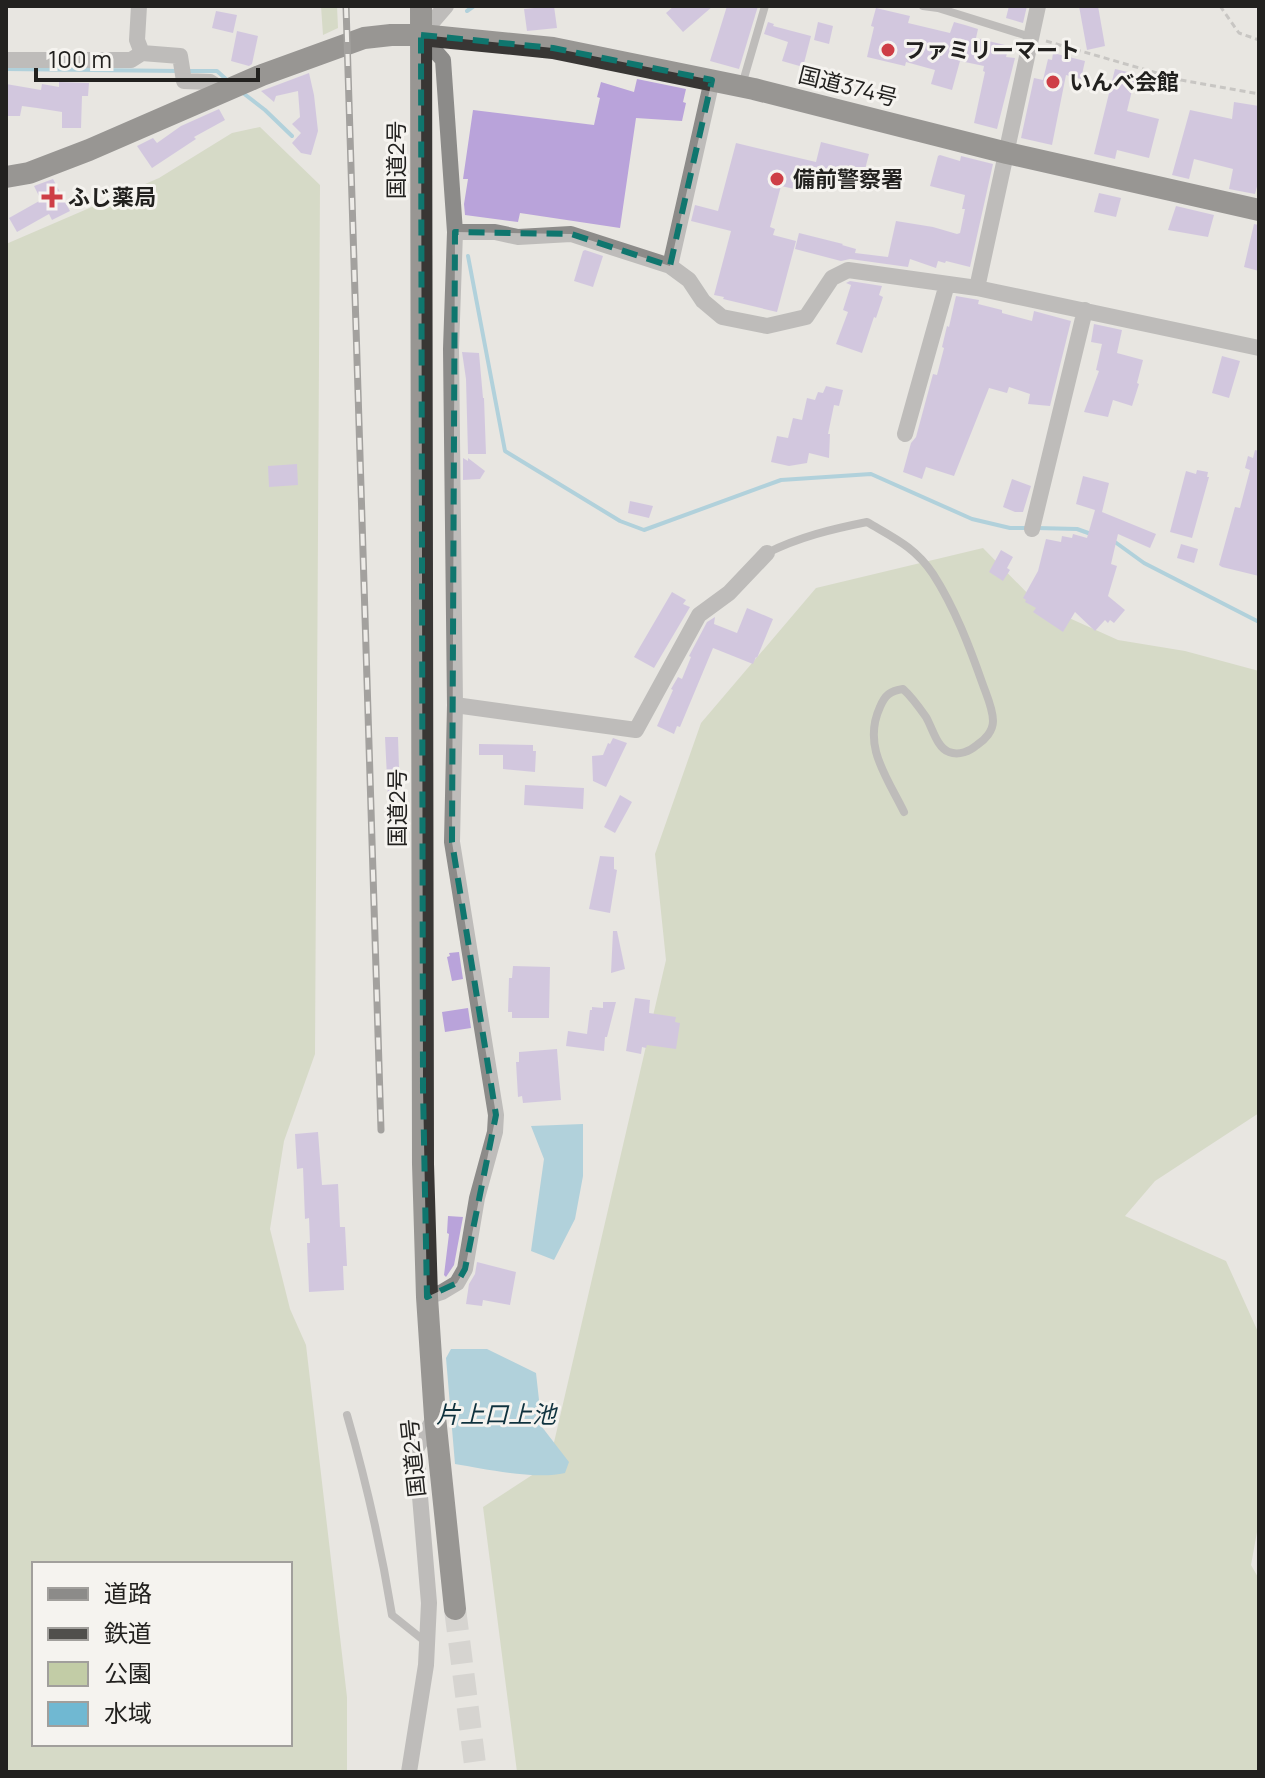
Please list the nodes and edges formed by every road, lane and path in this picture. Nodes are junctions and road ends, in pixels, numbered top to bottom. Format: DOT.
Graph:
graph roads {
  1 [pos="139,6"];
  2 [pos="421,6"];
  3 [pos="446,6"];
  4 [pos="765,6"];
  5 [pos="923,6"];
  6 [pos="1038,6"];
  7 [pos="1220,6"];
  8 [pos="421,35"];
  9 [pos="1032,37"];
  10 [pos="1259,40"];
  11 [pos="142,53"];
  12 [pos="6,60"];
  13 [pos="712,80"];
  14 [pos="741,86"];
  15 [pos="226,92"];
  16 [pos="1259,94"];
  17 [pos="1007,153"];
  18 [pos="6,177"];
  19 [pos="1259,210"];
  20 [pos="455,232"];
  21 [pos="670,266"];
  22 [pos="947,284"];
  23 [pos="977,288"];
  24 [pos="1085,310"];
  25 [pos="1259,348"];
  26 [pos="905,434"];
  27 [pos="1032,529"];
  28 [pos="767,553"];
  29 [pos="455,705"];
  30 [pos="904,812"];
  31 [pos="427,1297"];
  32 [pos="347,1415"];
  33 [pos="435,1417"];
  34 [pos="455,1609"];
  35 [pos="427,1644"];
  36 [pos="409,1772"];
  1 -- 11 [label="street"];
  2 -- 8 [label="highway, 国道2号"];
  3 -- 8 [label="street"];
  4 -- 14 [label="lane"];
  5 -- 9 [label="lane"];
  6 -- 9 [label="street"];
  7 -- 10 [label="path"];
  8 -- 13 [label="highway, 国道374号"];
  8 -- 15 [label="highway, 国道374号"];
  8 -- 20 [label="street"];
  8 -- 31 [label="highway, 国道2号"];
  9 -- 16 [label="path"];
  9 -- 17 [label="street"];
  11 -- 12 [label="street"];
  11 -- 15 [label="street"];
  13 -- 14 [label="highway, 国道374号"];
  13 -- 21 [label="street"];
  14 -- 17 [label="highway, 国道374号"];
  15 -- 18 [label="highway, 国道374号"];
  17 -- 19 [label="highway, 国道374号"];
  17 -- 23 [label="street"];
  20 -- 21 [label="street"];
  20 -- 29 [label="street"];
  21 -- 22 [label="street"];
  22 -- 23 [label="street"];
  22 -- 26 [label="street"];
  23 -- 24 [label="street"];
  24 -- 25 [label="street"];
  24 -- 27 [label="street"];
  28 -- 29 [label="street"];
  28 -- 30 [label="lane"];
  29 -- 31 [label="street"];
  31 -- 33 [label="highway, 国道2号"];
  32 -- 35 [label="lane"];
  33 -- 34 [label="highway, 国道2号"];
  33 -- 35 [label="street"];
  35 -- 36 [label="street"];
}
